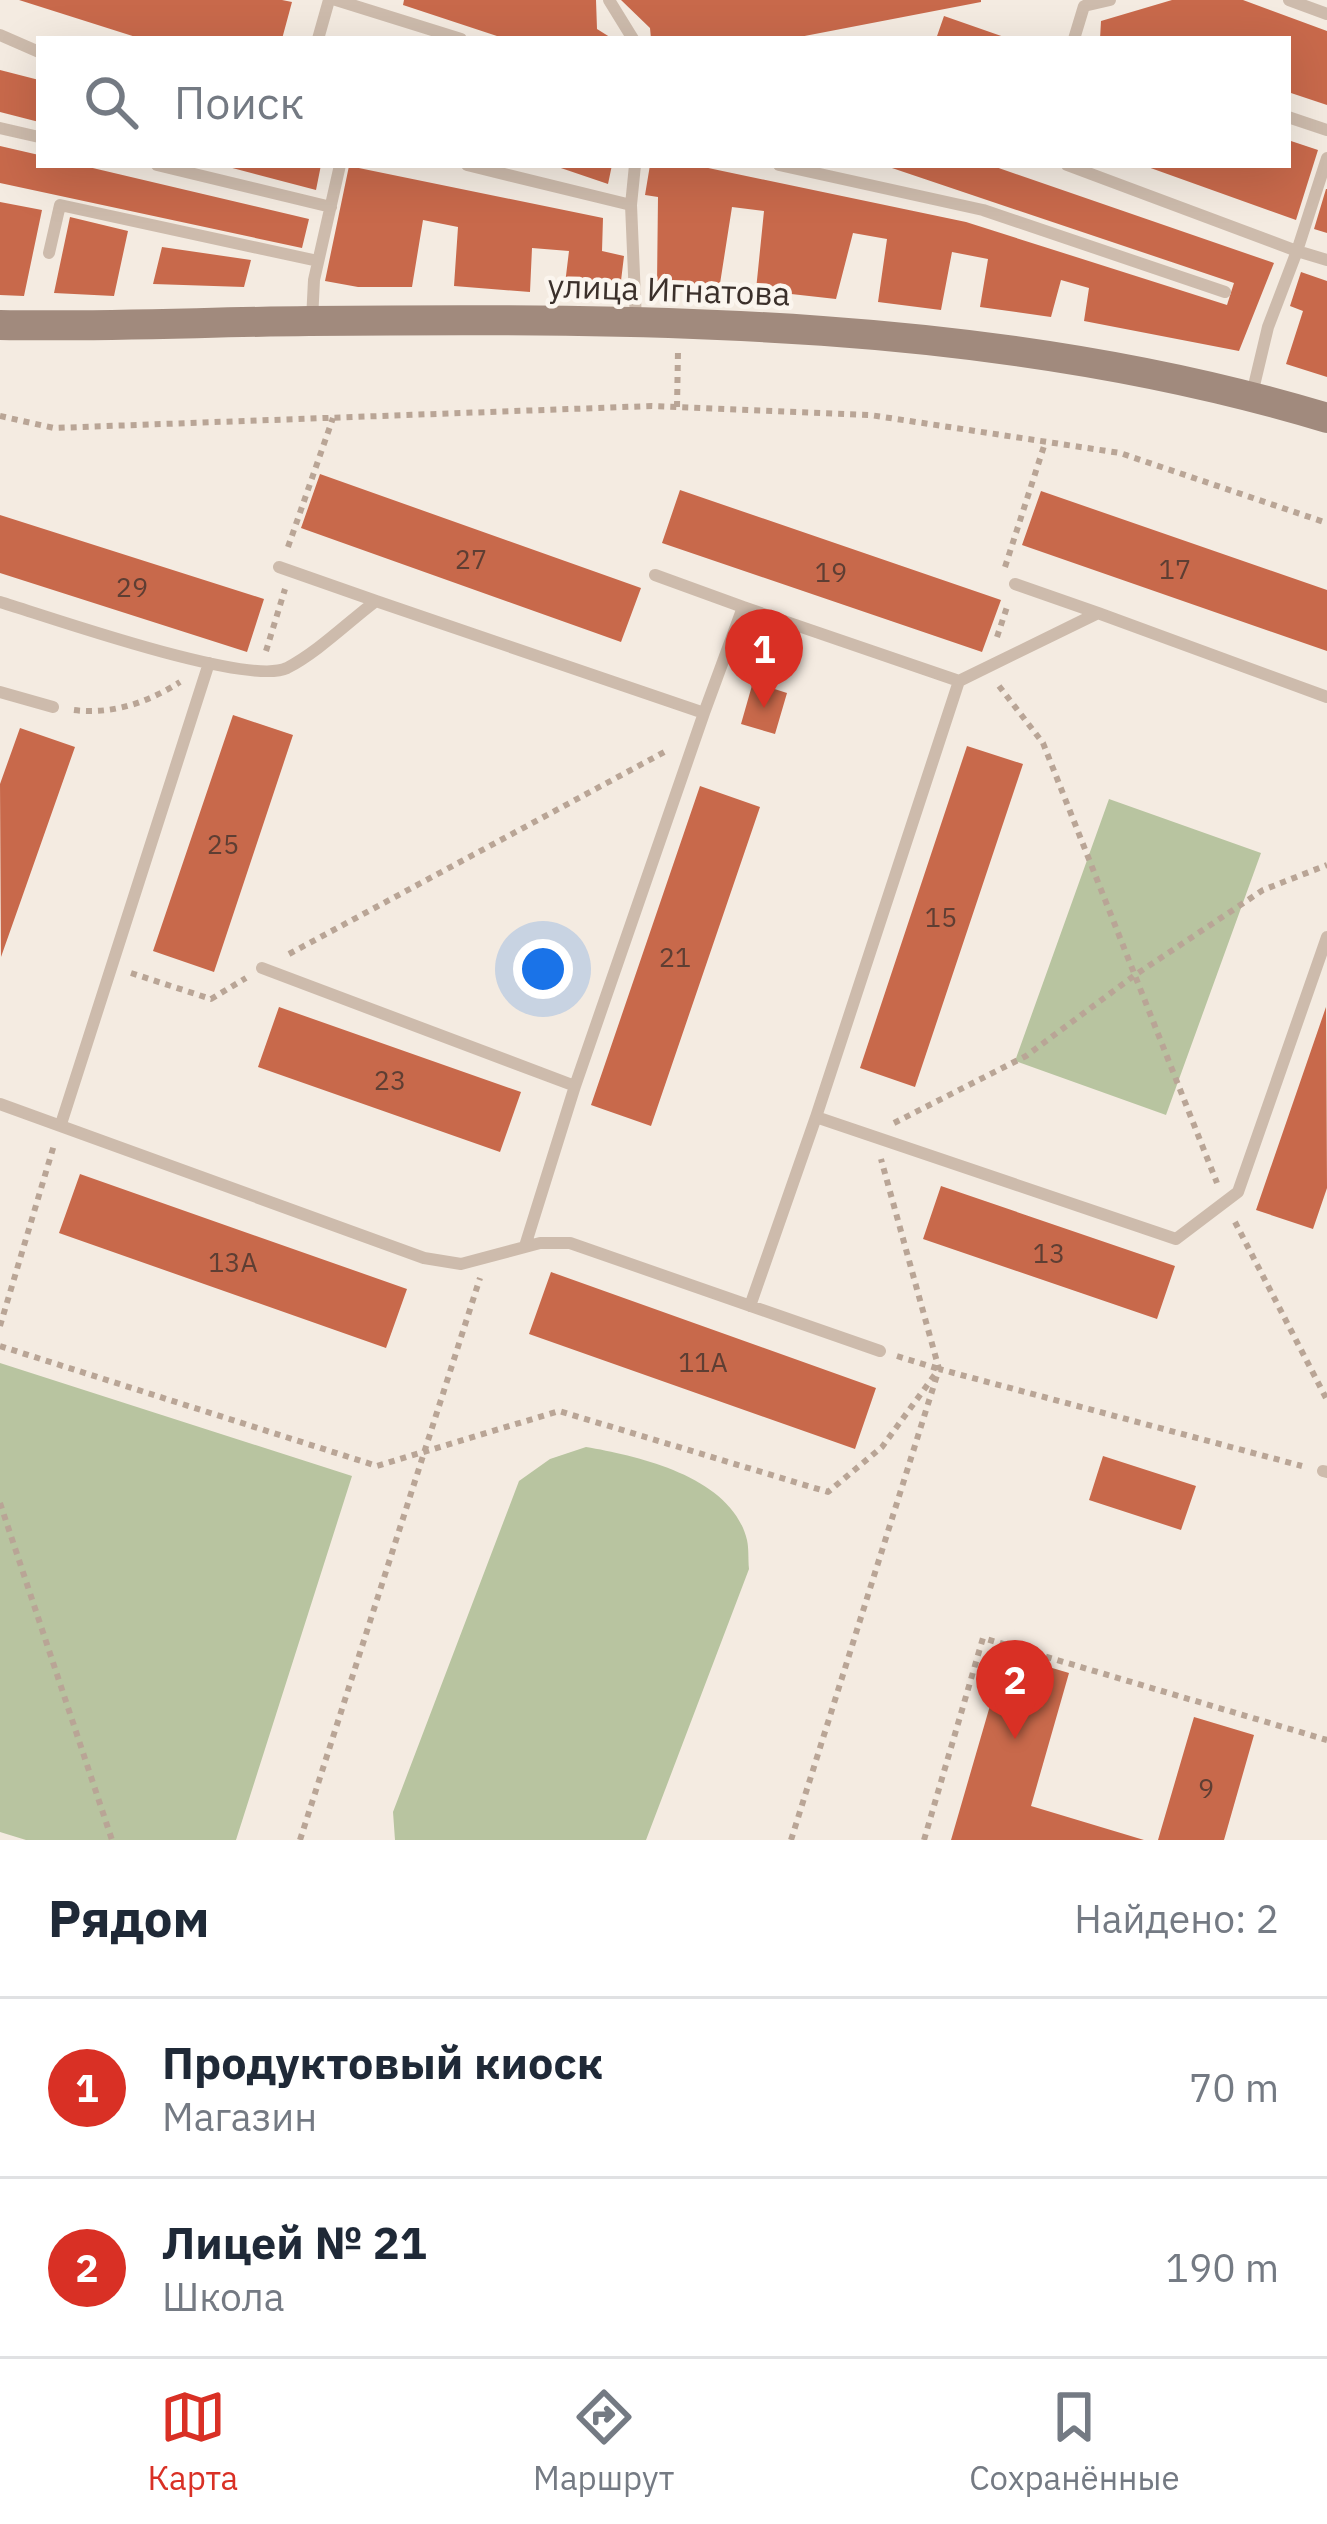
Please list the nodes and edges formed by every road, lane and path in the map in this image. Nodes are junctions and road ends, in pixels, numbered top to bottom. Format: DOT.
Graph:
graph roads {
  1 [pos="332,0"];
  2 [pos="609,0"];
  3 [pos="1110,0"];
  4 [pos="1288,0"];
  5 [pos="1327,14"];
  6 [pos="0,35"];
  7 [pos="319,36"];
  8 [pos="451,36"];
  9 [pos="630,36"];
  10 [pos="1075,36"];
  11 [pos="36,51"];
  12 [pos="1291,118"];
  13 [pos="0,128"];
  14 [pos="1327,130"];
  15 [pos="36,136"];
  16 [pos="1327,158"];
  17 [pos="169,168"];
  18 [pos="339,168"];
  19 [pos="479,168"];
  20 [pos="634,168"];
  21 [pos="793,168"];
  22 [pos="1075,168"];
  23 [pos="631,205"];
  24 [pos="331,207"];
  25 [pos="1297,250"];
  26 [pos="50,253"];
  27 [pos="1327,260"];
  28 [pos="318,261"];
  29 [pos="1225,292"];
  30 [pos="311,321"];
  31 [pos="636,321"];
  32 [pos="0,325"];
  33 [pos="1252,395"];
  34 [pos="0,416"];
  35 [pos="333,418"];
  36 [pos="1327,418"];
  37 [pos="1045,442"];
  38 [pos="1327,523"];
  39 [pos="285,569"];
  40 [pos="655,575"];
  41 [pos="1015,584"];
  42 [pos="376,601"];
  43 [pos="0,602"];
  44 [pos="743,607"];
  45 [pos="1098,614"];
  46 [pos="209,663"];
  47 [pos="986,670"];
  48 [pos="259,672"];
  49 [pos="959,681"];
  50 [pos="0,692"];
  51 [pos="1327,697"];
  52 [pos="53,707"];
  53 [pos="704,712"];
  54 [pos="695,735"];
  55 [pos="1327,865"];
  56 [pos="1327,937"];
  57 [pos="110,967"];
  58 [pos="262,968"];
  59 [pos="1135,975"];
  60 [pos="575,1086"];
  61 [pos="0,1104"];
  62 [pos="816,1117"];
  63 [pos="61,1124"];
  64 [pos="873,1136"];
  65 [pos="1224,1203"];
  66 [pos="525,1246"];
  67 [pos="487,1257"];
  68 [pos="751,1306"];
  69 [pos="0,1326"];
  70 [pos="0,1346"];
  71 [pos="880,1351"];
  72 [pos="939,1369"];
  73 [pos="1326,1393"];
  74 [pos="422,1452"];
  75 [pos="1325,1472"];
  76 [pos="0,1503"];
  77 [pos="1327,1741"];
  78 [pos="112,1840"];
  79 [pos="300,1840"];
  80 [pos="791,1840"];
  81 [pos="924,1840"];
  1 -- 7 [label="lane"];
  1 -- 8 [label="lane"];
  2 -- 9 [label="lane"];
  3 -- 10 [label="lane"];
  4 -- 5 [label="lane"];
  6 -- 11 [label="lane"];
  12 -- 14 [label="lane"];
  13 -- 15 [label="lane"];
  16 -- 25 [label="lane"];
  17 -- 24 [label="lane"];
  18 -- 24 [label="lane"];
  19 -- 23 [label="lane"];
  20 -- 23 [label="lane"];
  21 -- 29 [label="lane"];
  22 -- 25 [label="lane"];
  23 -- 31 [label="lane"];
  24 -- 28 [label="lane"];
  25 -- 27 [label="lane"];
  25 -- 33 [label="lane"];
  26 -- 28 [label="lane"];
  28 -- 30 [label="lane"];
  30 -- 31 [label="main road, улица Игнатова"];
  30 -- 32 [label="main road, улица Игнатова"];
  31 -- 33 [label="main road, улица Игнатова"];
  33 -- 36 [label="main road, улица Игнатова"];
  34 -- 35 [label="path"];
  35 -- 37 [label="path"];
  35 -- 39 [label="path"];
  37 -- 38 [label="path"];
  37 -- 41 [label="path"];
  39 -- 42 [label="lane"];
  39 -- 48 [label="path"];
  40 -- 44 [label="lane"];
  41 -- 45 [label="lane"];
  41 -- 47 [label="path"];
  42 -- 48 [label="lane"];
  42 -- 53 [label="lane"];
  43 -- 46 [label="lane"];
  44 -- 49 [label="lane"];
  44 -- 53 [label="lane"];
  45 -- 47 [label="lane"];
  45 -- 51 [label="lane"];
  46 -- 48 [label="lane"];
  46 -- 52 [label="path"];
  46 -- 57 [label="lane"];
  47 -- 49 [label="lane"];
  47 -- 59 [label="path"];
  49 -- 62 [label="lane"];
  50 -- 52 [label="lane"];
  53 -- 54 [label="lane"];
  54 -- 58 [label="path"];
  54 -- 60 [label="lane"];
  55 -- 59 [label="path"];
  56 -- 65 [label="lane"];
  57 -- 58 [label="path"];
  57 -- 63 [label="lane"];
  58 -- 60 [label="lane"];
  59 -- 64 [label="path"];
  59 -- 65 [label="path"];
  60 -- 66 [label="lane"];
  61 -- 63 [label="lane"];
  62 -- 64 [label="lane"];
  62 -- 68 [label="lane"];
  63 -- 67 [label="lane"];
  63 -- 69 [label="path"];
  64 -- 65 [label="lane"];
  64 -- 72 [label="path"];
  65 -- 73 [label="path"];
  66 -- 67 [label="lane"];
  66 -- 68 [label="lane"];
  67 -- 74 [label="path"];
  68 -- 71 [label="lane"];
  70 -- 74 [label="path"];
  71 -- 72 [label="path"];
  72 -- 74 [label="path"];
  72 -- 75 [label="path"];
  72 -- 80 [label="path"];
  74 -- 79 [label="path"];
  76 -- 78 [label="path"];
  77 -- 81 [label="path"];
}
